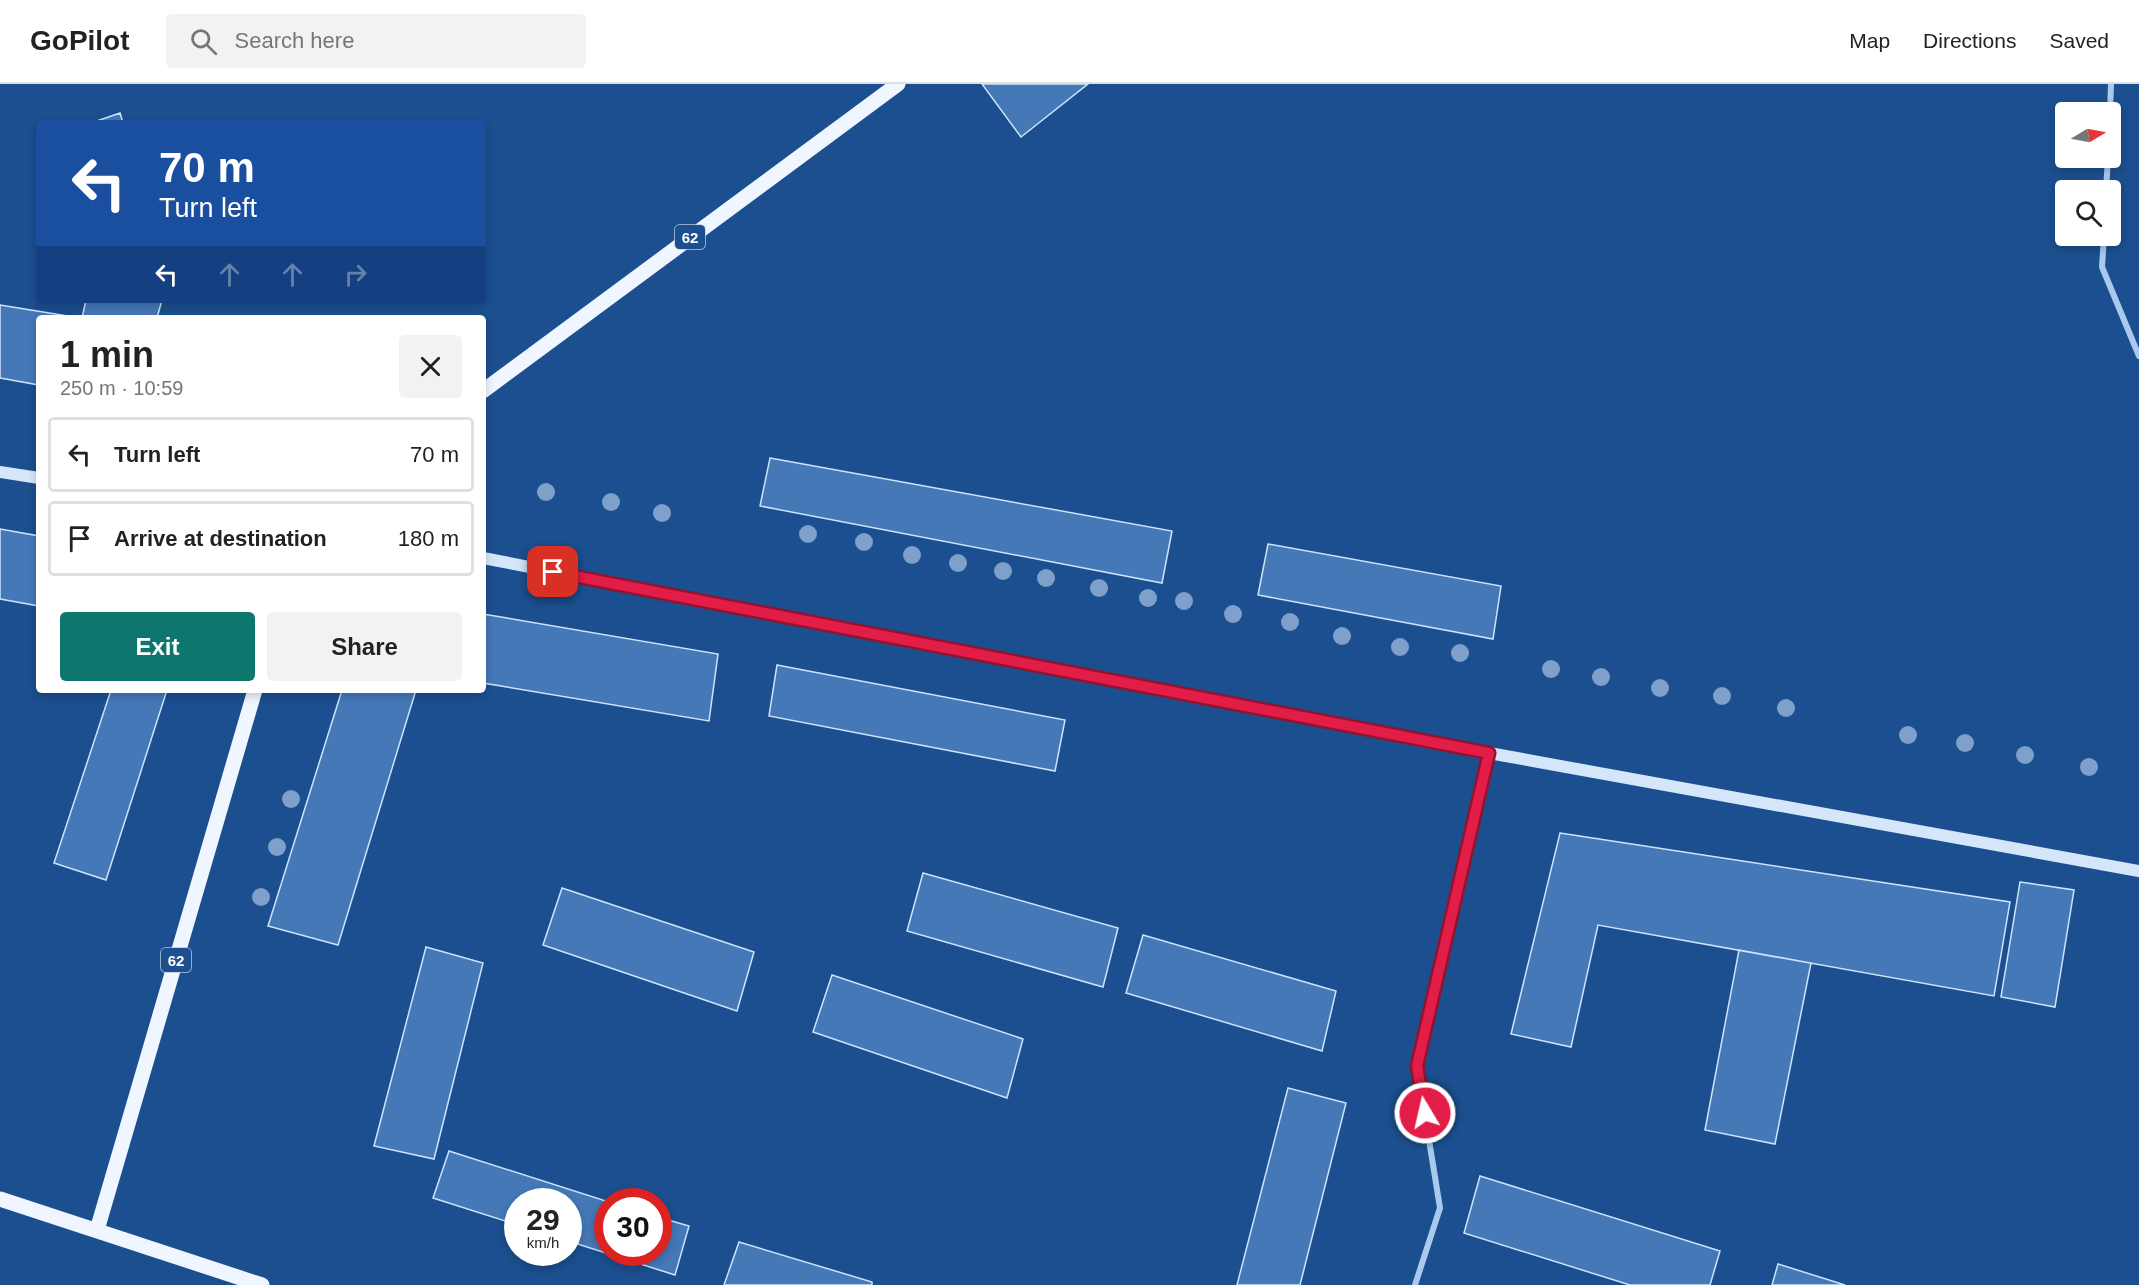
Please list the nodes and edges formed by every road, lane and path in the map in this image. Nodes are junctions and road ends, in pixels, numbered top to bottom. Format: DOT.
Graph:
graph roads {
  1 [pos="898,84"];
  2 [pos="2111,84"];
  3 [pos="2110,102"];
  4 [pos="2103,246"];
  5 [pos="2139,356"];
  6 [pos="486,389"];
  7 [pos="0,472"];
  8 [pos="36,478"];
  9 [pos="486,559"];
  10 [pos="254,693"];
  11 [pos="1489,753"];
  12 [pos="2139,871"];
  13 [pos="0,1199"];
  14 [pos="97,1230"];
  15 [pos="262,1285"];
  16 [pos="1415,1285"];
  1 -- 6 [label="main road, 62"];
  2 -- 3 [label="street"];
  4 -- 5 [label="street"];
  7 -- 8 [label="main road"];
  9 -- 11 [label="main road"];
  10 -- 14 [label="main road, 62"];
  11 -- 12 [label="main road"];
  11 -- 16 [label="street"];
  13 -- 14 [label="main road"];
  14 -- 15 [label="main road"];
}
